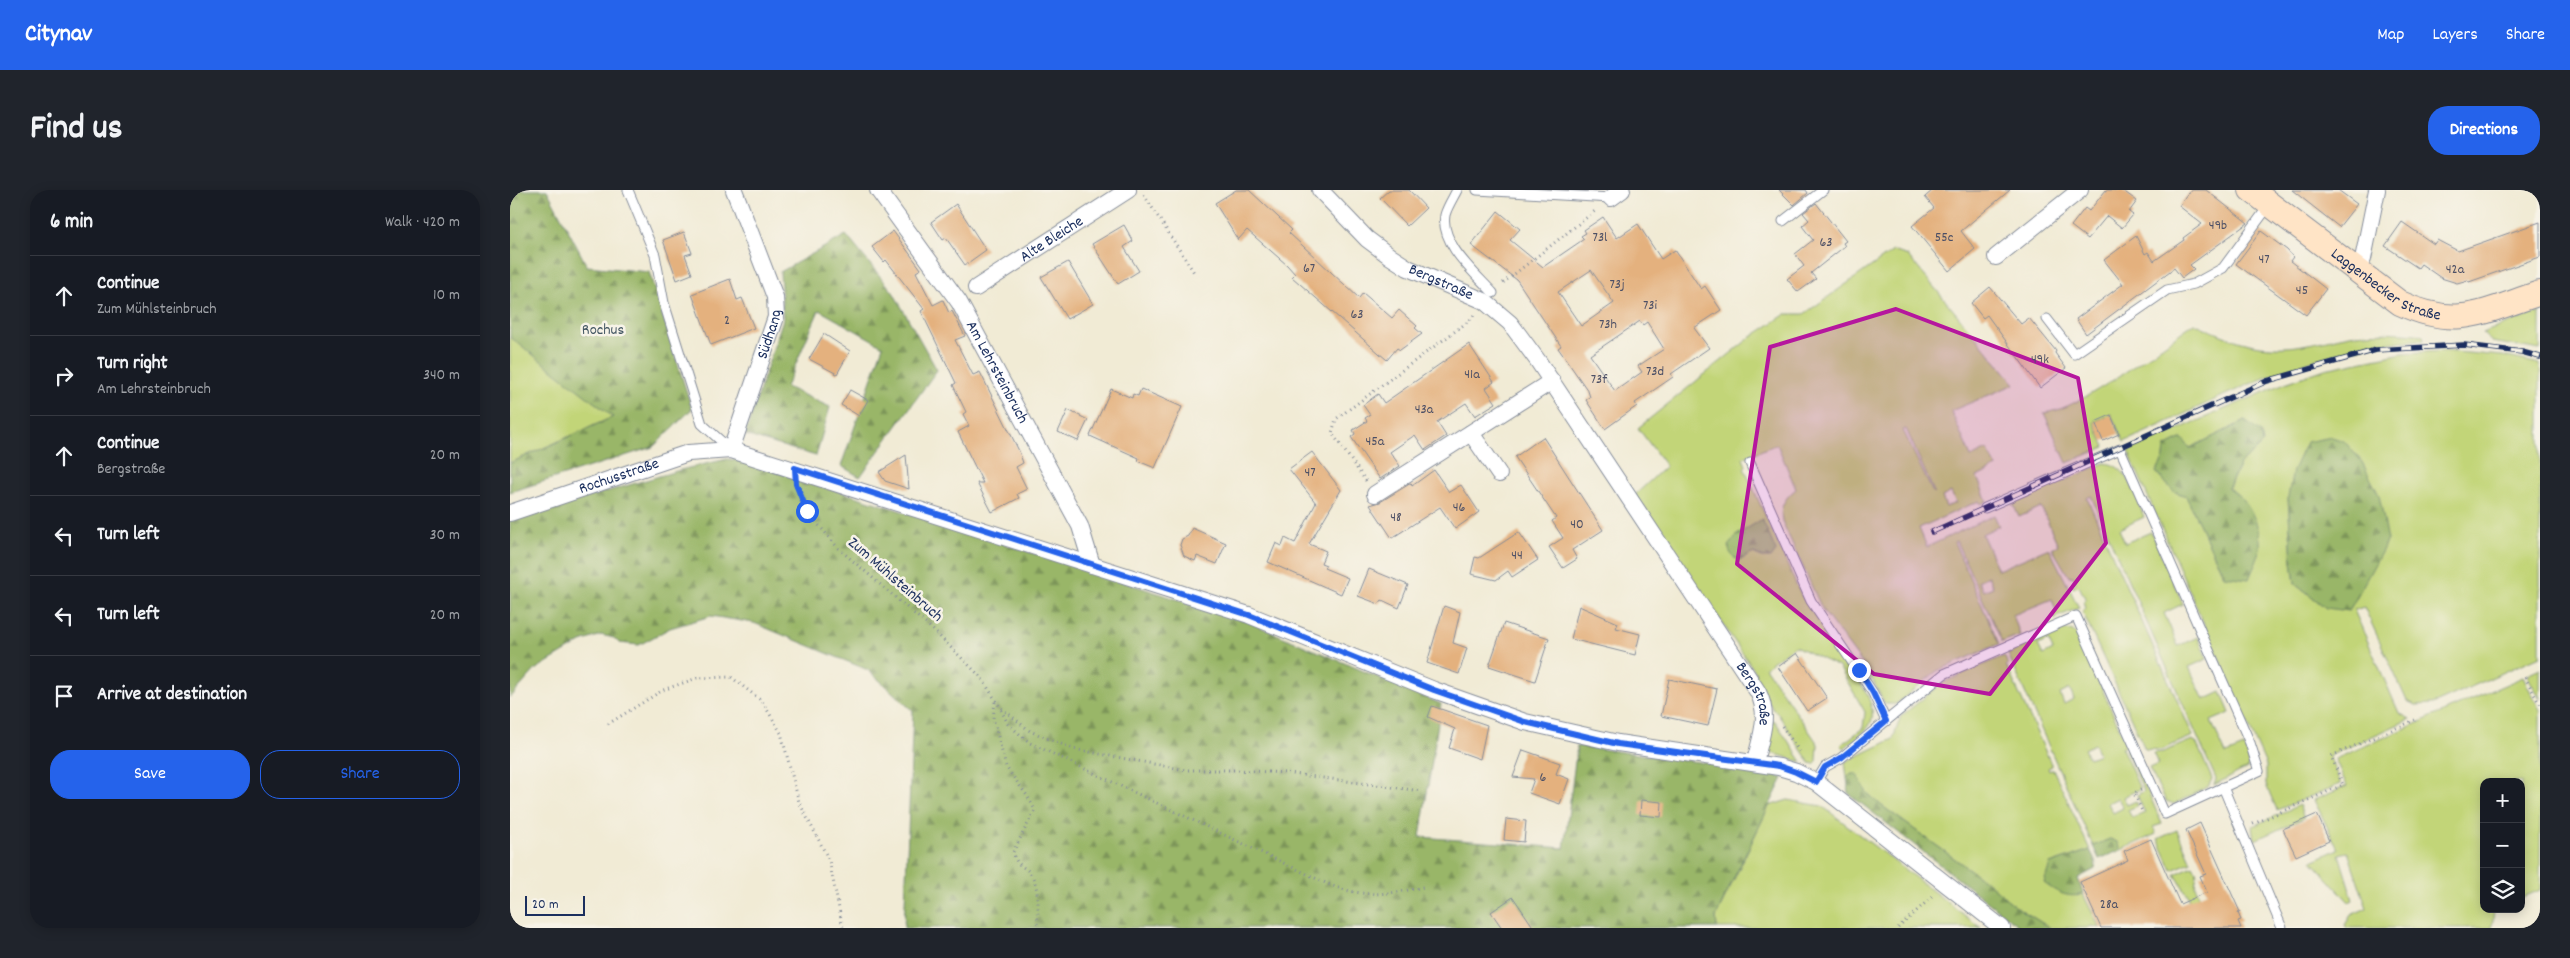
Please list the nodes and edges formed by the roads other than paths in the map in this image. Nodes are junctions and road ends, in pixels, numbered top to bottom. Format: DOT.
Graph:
graph roads {
  1 [pos="628,190"];
  2 [pos="734,190"];
  3 [pos="878,190"];
  4 [pos="1128,190"];
  5 [pos="1320,190"];
  6 [pos="1457,190"];
  7 [pos="1477,190"];
  8 [pos="1823,190"];
  9 [pos="2080,190"];
  10 [pos="2251,190"];
  11 [pos="2377,190"];
  12 [pos="1617,194"];
  13 [pos="2270,204"];
  14 [pos="1783,221"];
  15 [pos="1996,257"];
  16 [pos="2356,271"];
  17 [pos="976,288"];
  18 [pos="2540,293"];
  19 [pos="1488,297"];
  20 [pos="2047,318"];
  21 [pos="1552,381"];
  22 [pos="1471,433"];
  23 [pos="731,450"];
  24 [pos="1750,463"];
  25 [pos="1499,474"];
  26 [pos="1375,494"];
  27 [pos="1985,508"];
  28 [pos="510,513"];
  29 [pos="1092,565"];
  30 [pos="1886,721"];
  31 [pos="1755,762"];
  32 [pos="1816,782"];
  33 [pos="2223,787"];
  34 [pos="2002,928"];
  35 [pos="2282,928"];
  1 -- 23 [label="lane"];
  2 -- 23 [label="street, Südhang"];
  3 -- 29 [label="street, Am Lehrsteinbruch"];
  4 -- 17 [label="street, Alte Bleiche"];
  5 -- 19 [label="street, Bergstraße"];
  6 -- 19 [label="lane"];
  7 -- 12 [label="lane"];
  8 -- 14 [label="lane"];
  9 -- 15 [label="street"];
  10 -- 13 [label="street, Laggenbecker Straße"];
  11 -- 16 [label="street"];
  13 -- 16 [label="street, Laggenbecker Straße"];
  13 -- 20 [label="lane"];
  16 -- 18 [label="street, Laggenbecker Straße"];
  19 -- 21 [label="street, Bergstraße"];
  21 -- 22 [label="street"];
  21 -- 31 [label="street, Bergstraße"];
  22 -- 25 [label="street"];
  22 -- 26 [label="street"];
  23 -- 28 [label="street, Rochusstraße"];
  23 -- 29 [label="street"];
  24 -- 30 [label="lane"];
  27 -- 33 [label="lane"];
  29 -- 31 [label="street"];
  30 -- 32 [label="lane"];
  30 -- 33 [label="lane"];
  31 -- 32 [label="street"];
  32 -- 34 [label="street"];
  33 -- 35 [label="lane"];
}
